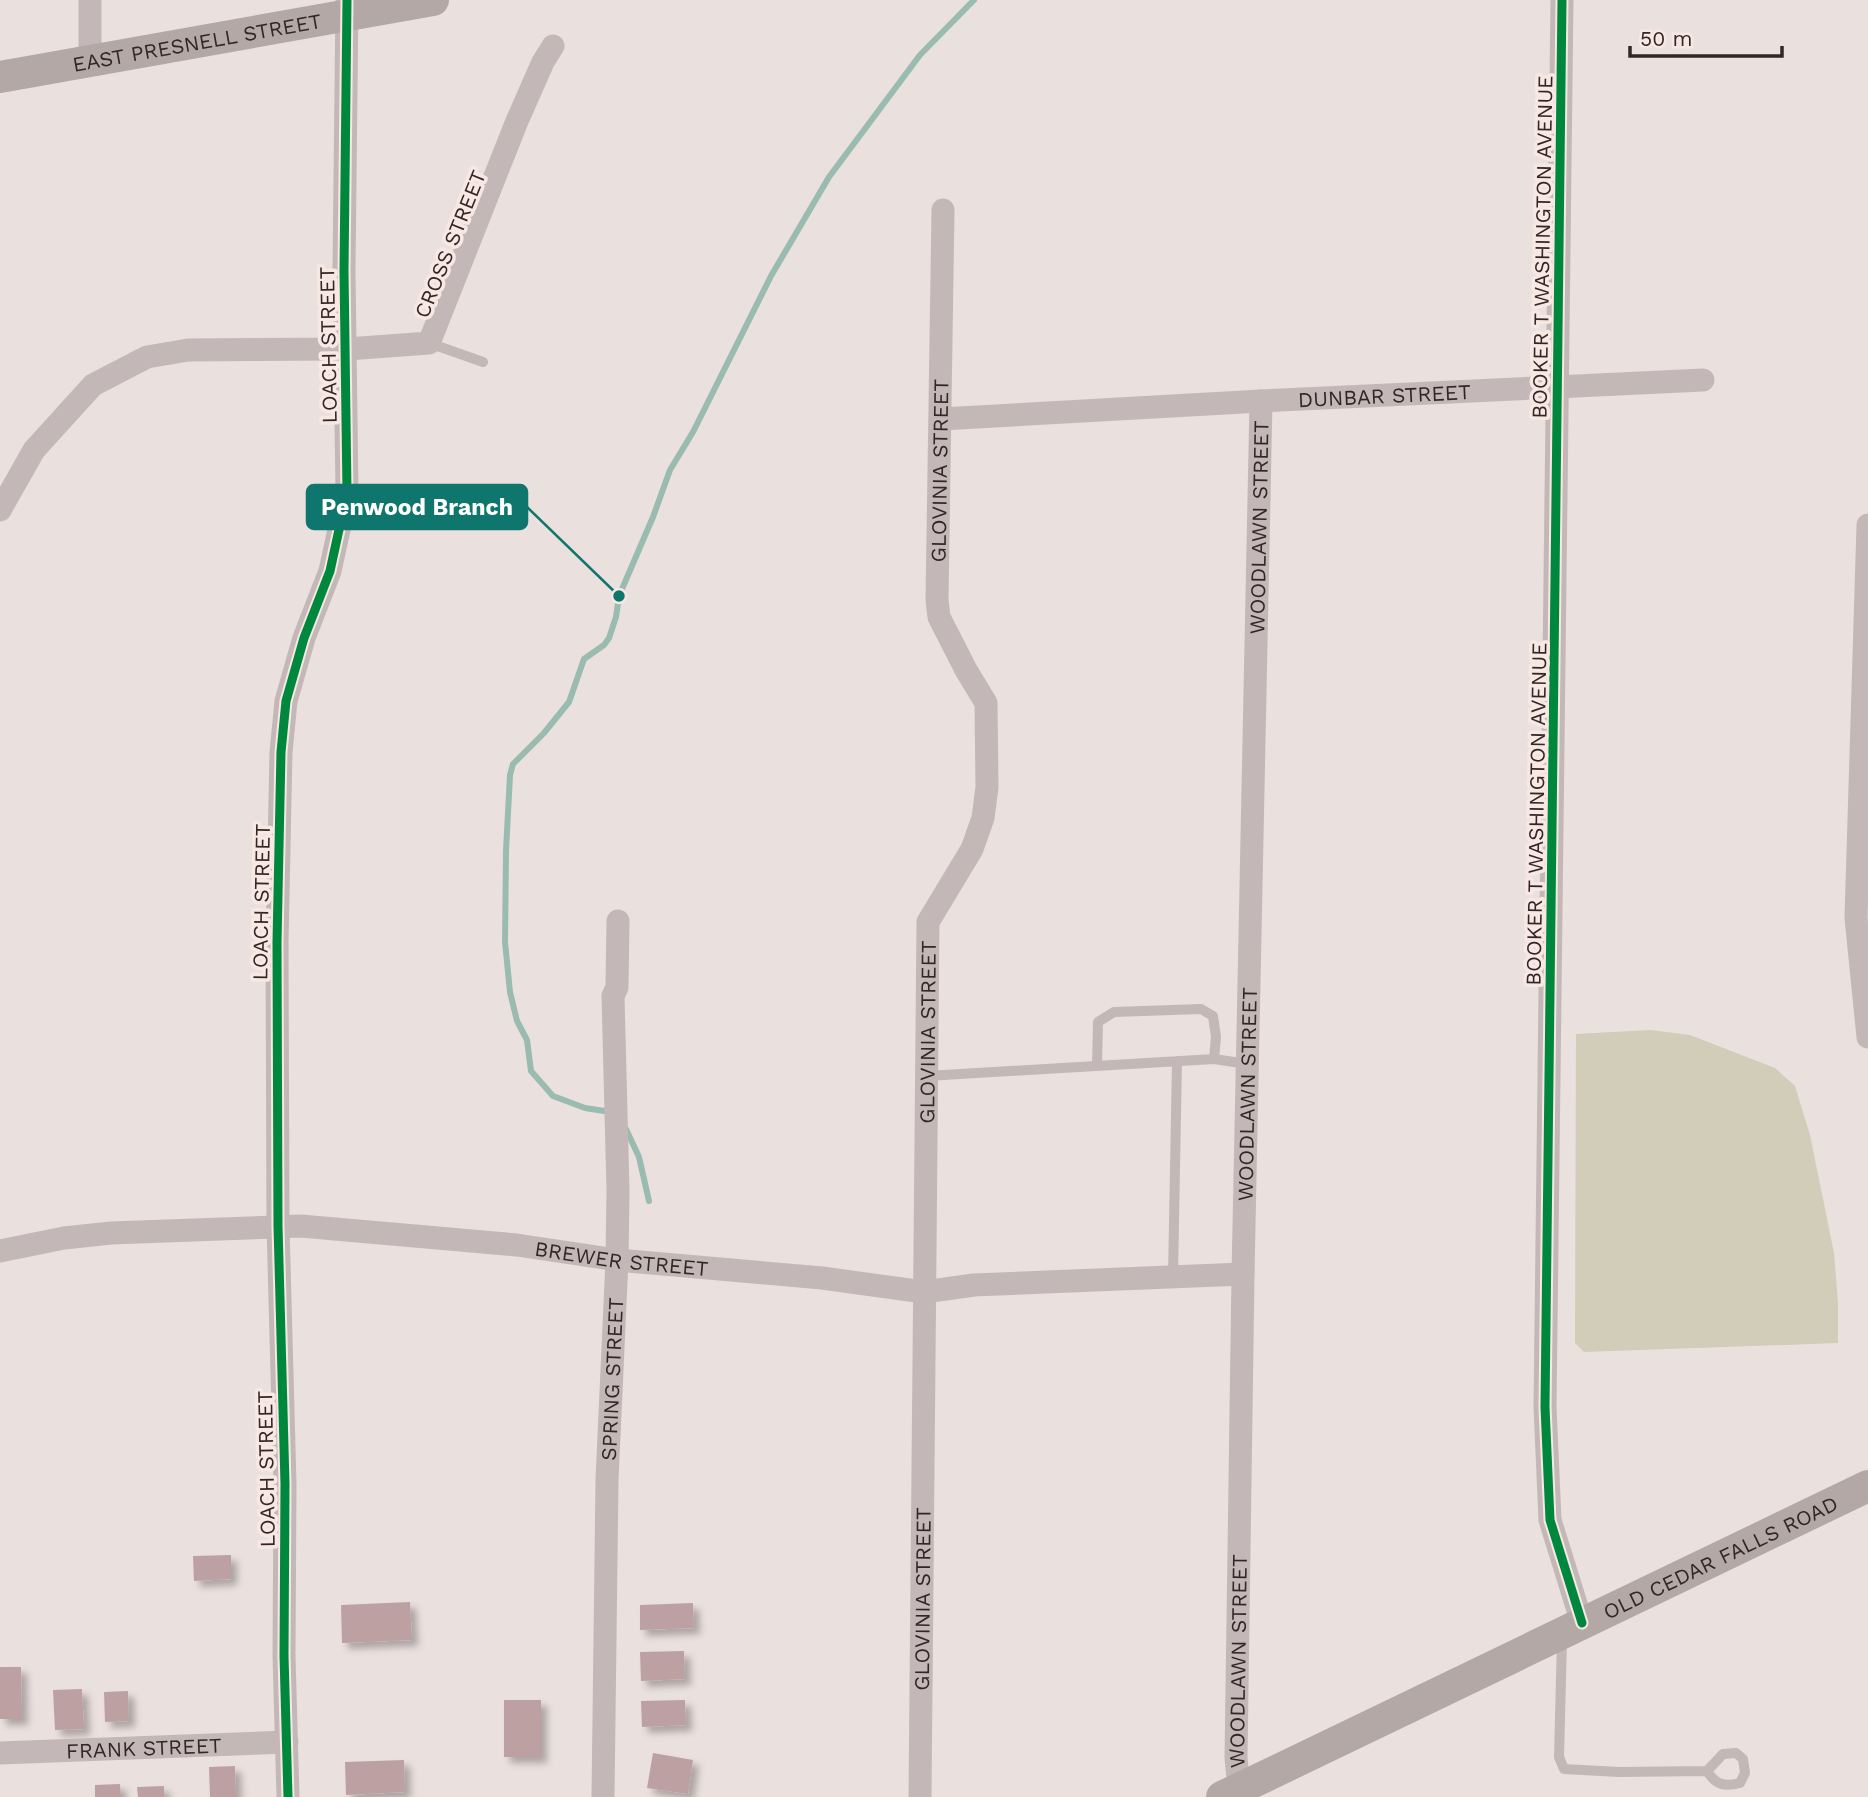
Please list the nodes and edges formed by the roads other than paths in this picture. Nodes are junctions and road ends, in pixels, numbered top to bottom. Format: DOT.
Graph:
graph roads {
  1 [pos="90,0"];
  2 [pos="433,0"];
  3 [pos="1562,0"];
  4 [pos="347,8"];
  5 [pos="553,46"];
  6 [pos="90,61"];
  7 [pos="0,77"];
  8 [pos="943,210"];
  9 [pos="429,343"];
  10 [pos="347,349"];
  11 [pos="484,362"];
  12 [pos="1703,380"];
  13 [pos="1559,387"];
  14 [pos="1261,401"];
  15 [pos="941,419"];
  16 [pos="0,510"];
  17 [pos="1868,526"];
  18 [pos="618,921"];
  19 [pos="1868,1037"];
  20 [pos="1214,1059"];
  21 [pos="1177,1061"];
  22 [pos="1247,1064"];
  23 [pos="1097,1066"];
  24 [pos="927,1076"];
  25 [pos="278,1226"];
  26 [pos="0,1251"];
  27 [pos="617,1260"];
  28 [pos="1243,1274"];
  29 [pos="1173,1278"];
  30 [pos="924,1292"];
  31 [pos="1868,1486"];
  32 [pos="1572,1628"];
  33 [pos="287,1742"];
  34 [pos="0,1753"];
  35 [pos="1707,1771"];
  36 [pos="1230,1793"];
  37 [pos="288,1797"];
  38 [pos="603,1797"];
  39 [pos="920,1797"];
  1 -- 6 [label="street"];
  2 -- 4 [label="street, EAST PRESNELL STREET"];
  3 -- 13 [label="street, BOOKER T WASHINGTON AVENUE"];
  4 -- 6 [label="street, EAST PRESNELL STREET"];
  4 -- 10 [label="street, LOACH STREET"];
  5 -- 9 [label="street, CROSS STREET"];
  6 -- 7 [label="street, EAST PRESNELL STREET"];
  8 -- 15 [label="street, GLOVINIA STREET"];
  9 -- 10 [label="street, CROSS STREET"];
  9 -- 11 [label="lane"];
  10 -- 16 [label="street, CROSS STREET"];
  10 -- 25 [label="street, LOACH STREET"];
  12 -- 13 [label="street, DUNBAR STREET"];
  13 -- 14 [label="street, DUNBAR STREET"];
  13 -- 32 [label="street, BOOKER T WASHINGTON AVENUE"];
  14 -- 15 [label="street, DUNBAR STREET"];
  14 -- 22 [label="street, WOODLAWN STREET"];
  15 -- 24 [label="street, GLOVINIA STREET"];
  17 -- 19 [label="street"];
  18 -- 27 [label="street, SPRING STREET"];
  20 -- 21 [label="lane"];
  20 -- 22 [label="lane"];
  20 -- 23 [label="lane"];
  21 -- 23 [label="lane"];
  21 -- 29 [label="lane"];
  22 -- 28 [label="street, WOODLAWN STREET"];
  23 -- 24 [label="lane"];
  24 -- 30 [label="street, GLOVINIA STREET"];
  25 -- 26 [label="street, BREWER STREET"];
  25 -- 27 [label="street, BREWER STREET"];
  25 -- 33 [label="street, LOACH STREET"];
  27 -- 30 [label="street, BREWER STREET"];
  27 -- 38 [label="street, SPRING STREET"];
  28 -- 29 [label="street, BREWER STREET"];
  28 -- 36 [label="street, WOODLAWN STREET"];
  29 -- 30 [label="street, BREWER STREET"];
  30 -- 39 [label="street, GLOVINIA STREET"];
  31 -- 32 [label="street, OLD CEDAR FALLS ROAD"];
  32 -- 35 [label="lane"];
  32 -- 36 [label="street, OLD CEDAR FALLS ROAD"];
  33 -- 34 [label="street, FRANK STREET"];
  33 -- 37 [label="street, LOACH STREET"];
}
